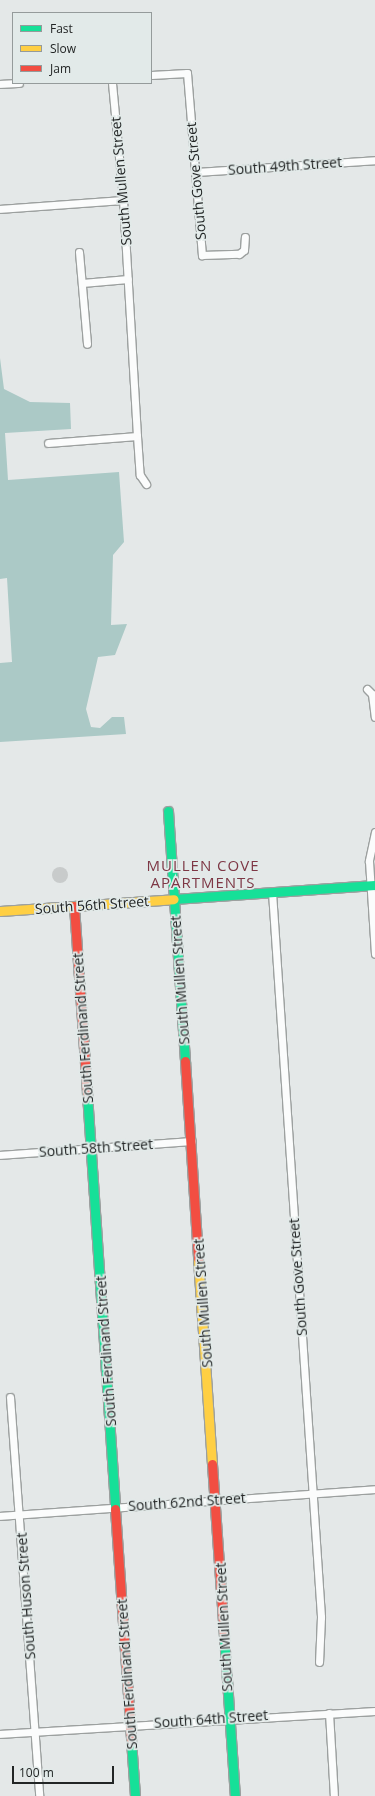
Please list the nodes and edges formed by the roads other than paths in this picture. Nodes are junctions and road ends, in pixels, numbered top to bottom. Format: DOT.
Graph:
graph roads {
  1 [pos="152,75"];
  2 [pos="12,83"];
  3 [pos="0,84"];
  4 [pos="112,84"];
  5 [pos="375,160"];
  6 [pos="196,172"];
  7 [pos="123,200"];
  8 [pos="0,209"];
  9 [pos="245,237"];
  10 [pos="79,252"];
  11 [pos="128,280"];
  12 [pos="82,283"];
  13 [pos="87,344"];
  14 [pos="137,436"];
  15 [pos="48,443"];
  16 [pos="146,484"];
  17 [pos="367,689"];
  18 [pos="375,717"];
  19 [pos="168,811"];
  20 [pos="375,832"];
  21 [pos="373,885"];
  22 [pos="272,892"];
  23 [pos="174,899"];
  24 [pos="74,906"];
  25 [pos="0,911"];
  26 [pos="375,954"];
  27 [pos="191,1141"];
  28 [pos="91,1149"];
  29 [pos="0,1155"];
  30 [pos="10,1397"];
  31 [pos="375,1489"];
  32 [pos="313,1493"];
  33 [pos="216,1500"];
  34 [pos="117,1507"];
  35 [pos="20,1514"];
  36 [pos="0,1516"];
  37 [pos="320,1662"];
  38 [pos="375,1711"];
  39 [pos="328,1713"];
  40 [pos="229,1717"];
  41 [pos="130,1725"];
  42 [pos="35,1732"];
  43 [pos="0,1734"];
  44 [pos="39,1796"];
  45 [pos="135,1796"];
  46 [pos="235,1796"];
  47 [pos="334,1796"];
  1 -- 6 [label="street, South Gove Street"];
  2 -- 3 [label="street"];
  4 -- 7 [label="street, South Mullen Street"];
  5 -- 6 [label="street, South 49th Street"];
  6 -- 9 [label="street, South Gove Street"];
  7 -- 8 [label="street"];
  7 -- 11 [label="street, South Mullen Street"];
  10 -- 12 [label="street"];
  11 -- 12 [label="street"];
  11 -- 14 [label="street, South Mullen Street"];
  12 -- 13 [label="street"];
  14 -- 15 [label="street"];
  14 -- 16 [label="street, South Mullen Street"];
  17 -- 18 [label="street"];
  19 -- 23 [label="street, South Mullen Street"];
  20 -- 21 [label="street"];
  21 -- 22 [label="street, South 56th Street"];
  21 -- 26 [label="street"];
  22 -- 23 [label="street, South 56th Street"];
  22 -- 32 [label="street, South Gove Street"];
  23 -- 24 [label="street, South 56th Street"];
  23 -- 27 [label="street, South Mullen Street"];
  24 -- 25 [label="street, South 56th Street"];
  24 -- 28 [label="street, South Ferdinand Street"];
  27 -- 28 [label="street, South 58th Street"];
  27 -- 33 [label="street, South Mullen Street"];
  28 -- 29 [label="street, South 58th Street"];
  28 -- 34 [label="street, South Ferdinand Street"];
  30 -- 35 [label="street, South Huson Street"];
  31 -- 32 [label="street, South 62nd Street"];
  32 -- 33 [label="street, South 62nd Street"];
  32 -- 37 [label="street, South Gove Street"];
  33 -- 34 [label="street, South 62nd Street"];
  33 -- 40 [label="street, South Mullen Street"];
  34 -- 35 [label="street, South 62nd Street"];
  34 -- 41 [label="street, South Ferdinand Street"];
  35 -- 36 [label="street, South 62nd Street"];
  35 -- 42 [label="street, South Huson Street"];
  38 -- 39 [label="street, South 64th Street"];
  39 -- 40 [label="street, South 64th Street"];
  39 -- 47 [label="street"];
  40 -- 41 [label="street, South 64th Street"];
  40 -- 46 [label="street, South Mullen Street"];
  41 -- 42 [label="street, South 64th Street"];
  41 -- 45 [label="street, South Ferdinand Street"];
  42 -- 43 [label="street, South 64th Street"];
  42 -- 44 [label="street, South Huson Street"];
}
